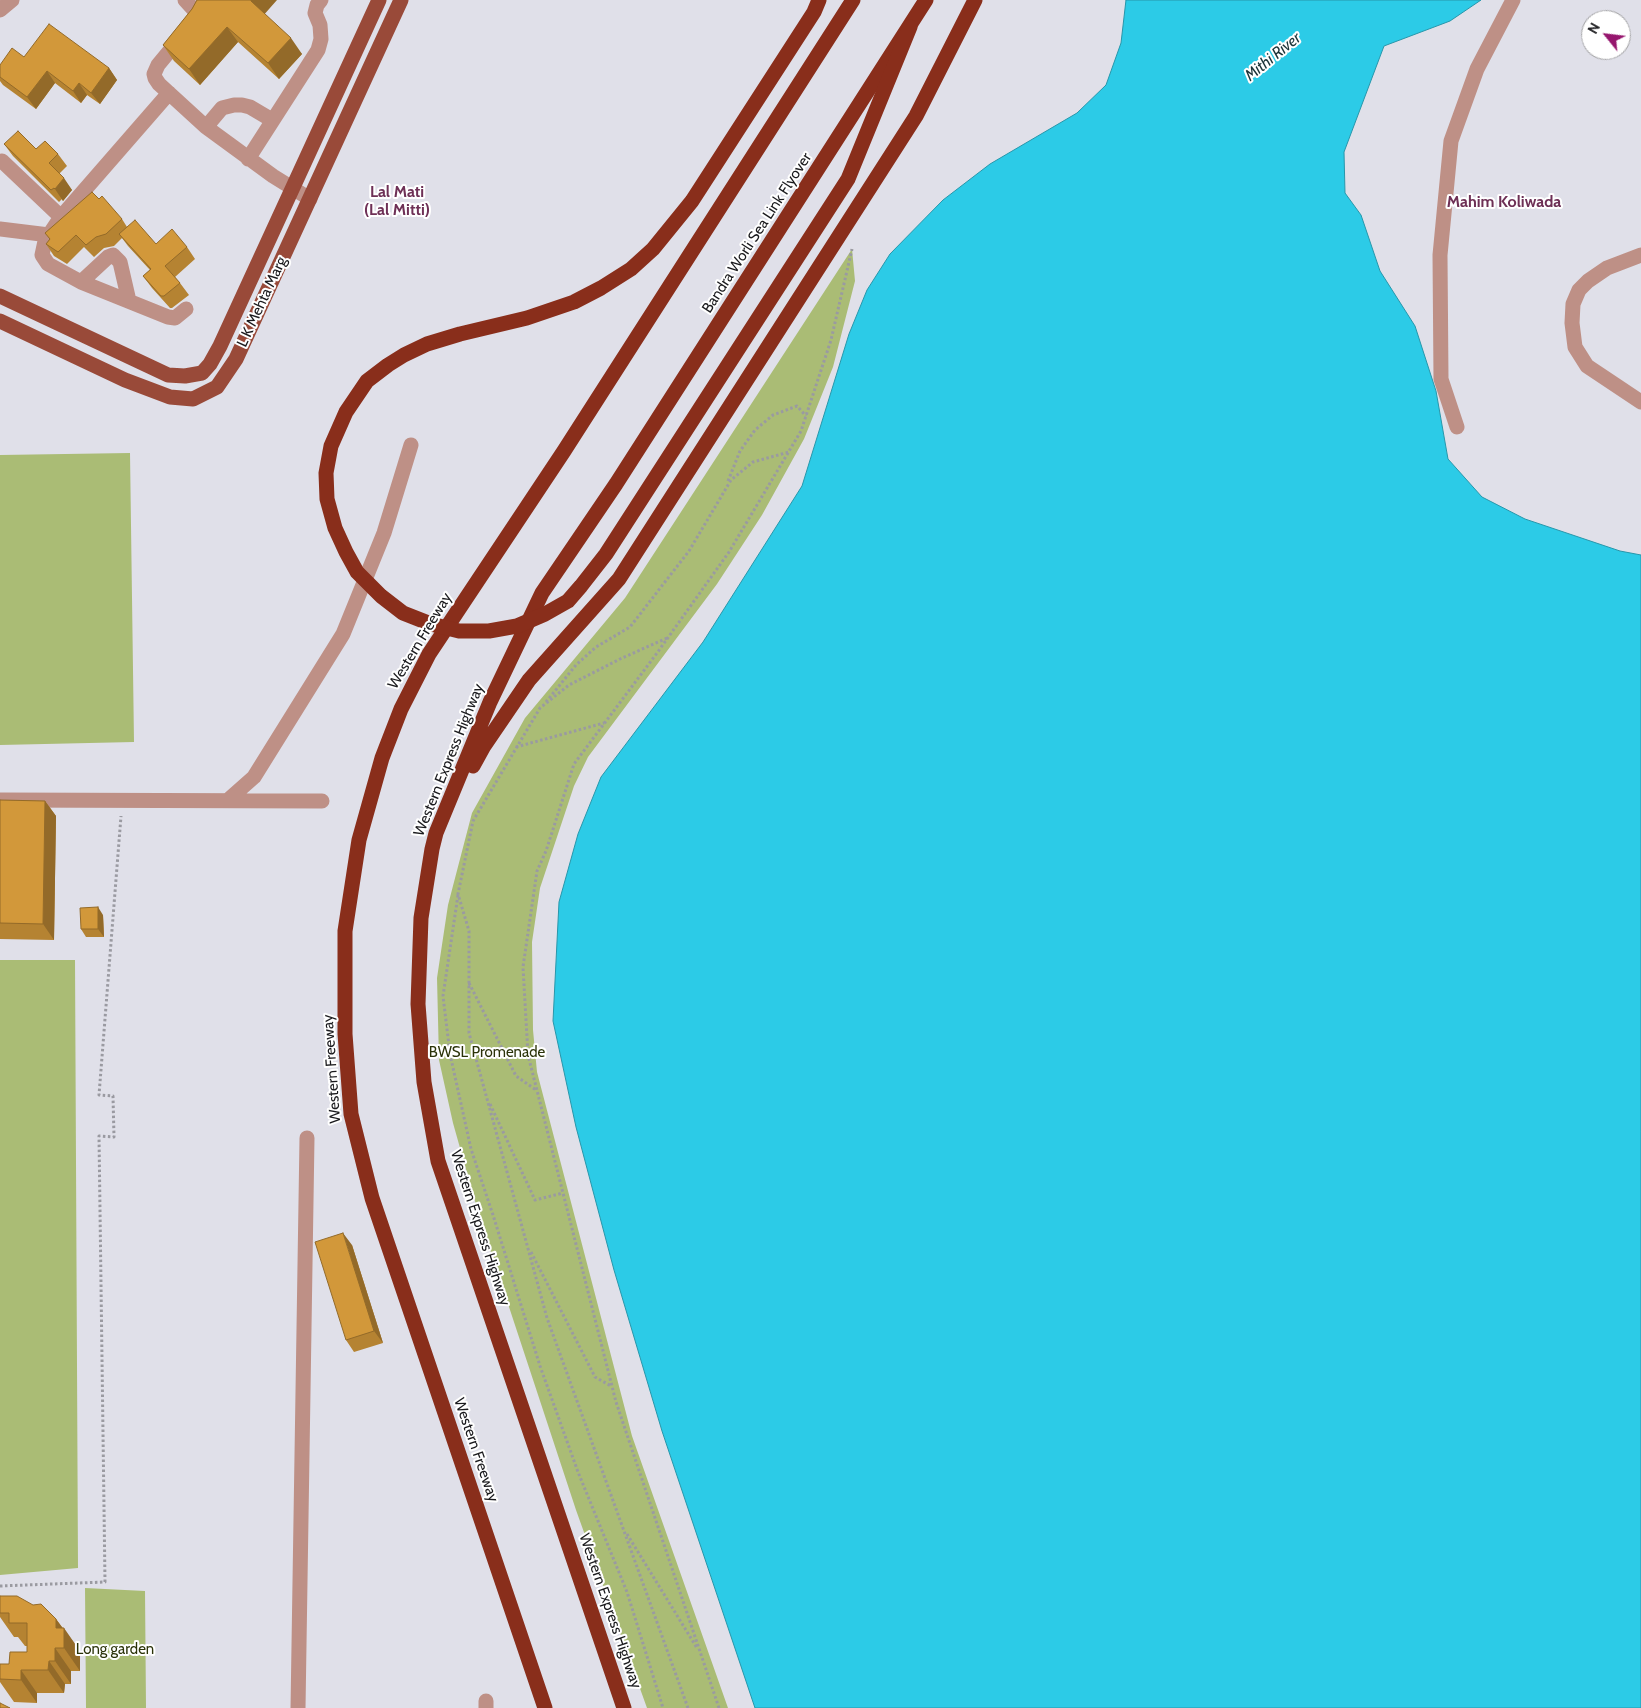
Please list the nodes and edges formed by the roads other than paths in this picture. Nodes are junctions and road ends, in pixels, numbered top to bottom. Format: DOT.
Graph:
graph roads {
  1 [pos="12,0"];
  2 [pos="185,0"];
  3 [pos="321,0"];
  4 [pos="379,0"];
  5 [pos="401,0"];
  6 [pos="819,0"];
  7 [pos="853,0"];
  8 [pos="926,0"];
  9 [pos="976,0"];
  10 [pos="1513,0"];
  11 [pos="0,10"];
  12 [pos="910,27"];
  13 [pos="169,93"];
  14 [pos="272,120"];
  15 [pos="206,127"];
  16 [pos="3,158"];
  17 [pos="248,159"];
  18 [pos="292,190"];
  19 [pos="310,199"];
  20 [pos="61,217"];
  21 [pos="0,228"];
  22 [pos="48,235"];
  23 [pos="1641,255"];
  24 [pos="81,282"];
  25 [pos="0,296"];
  26 [pos="128,301"];
  27 [pos="186,309"];
  28 [pos="0,321"];
  29 [pos="103,344"];
  30 [pos="93,365"];
  31 [pos="1641,402"];
  32 [pos="1457,427"];
  33 [pos="411,445"];
  34 [pos="616,484"];
  35 [pos="0,800"];
  36 [pos="228,800"];
  37 [pos="322,801"];
  38 [pos="440,823"];
  39 [pos="307,1138"];
  40 [pos="298,1708"];
  41 [pos="545,1708"];
  42 [pos="624,1708"];
  1 -- 11 [label="street"];
  2 -- 13 [label="street"];
  3 -- 14 [label="street"];
  4 -- 18 [label="main road, L K Mehta Marg"];
  5 -- 19 [label="main road, L K Mehta Marg"];
  6 -- 12 [label="highway, bridge"];
  7 -- 41 [label="highway, Western Freeway"];
  8 -- 12 [label="highway, Bandra Worli Sea Link Flyover"];
  9 -- 38 [label="highway"];
  10 -- 32 [label="street"];
  12 -- 34 [label="highway, Bandra Worli Sea Link Flyover, bridge"];
  13 -- 15 [label="street"];
  13 -- 20 [label="street"];
  14 -- 15 [label="street"];
  14 -- 17 [label="street"];
  15 -- 17 [label="street"];
  16 -- 20 [label="street"];
  17 -- 18 [label="street"];
  18 -- 19 [label="street"];
  18 -- 29 [label="main road, L K Mehta Marg"];
  19 -- 30 [label="main road, L K Mehta Marg"];
  20 -- 22 [label="street"];
  21 -- 22 [label="street"];
  22 -- 24 [label="street"];
  23 -- 31 [label="street"];
  24 -- 26 [label="street"];
  24 -- 26 [label="street"];
  25 -- 29 [label="main road, L K Mehta Marg"];
  26 -- 27 [label="street"];
  28 -- 30 [label="main road, L K Mehta Marg"];
  29 -- 30 [label="main road"];
  33 -- 36 [label="street"];
  34 -- 38 [label="highway, Western Express Highway"];
  35 -- 36 [label="street"];
  36 -- 37 [label="street"];
  38 -- 42 [label="highway, Western Express Highway"];
  39 -- 40 [label="street"];
}
